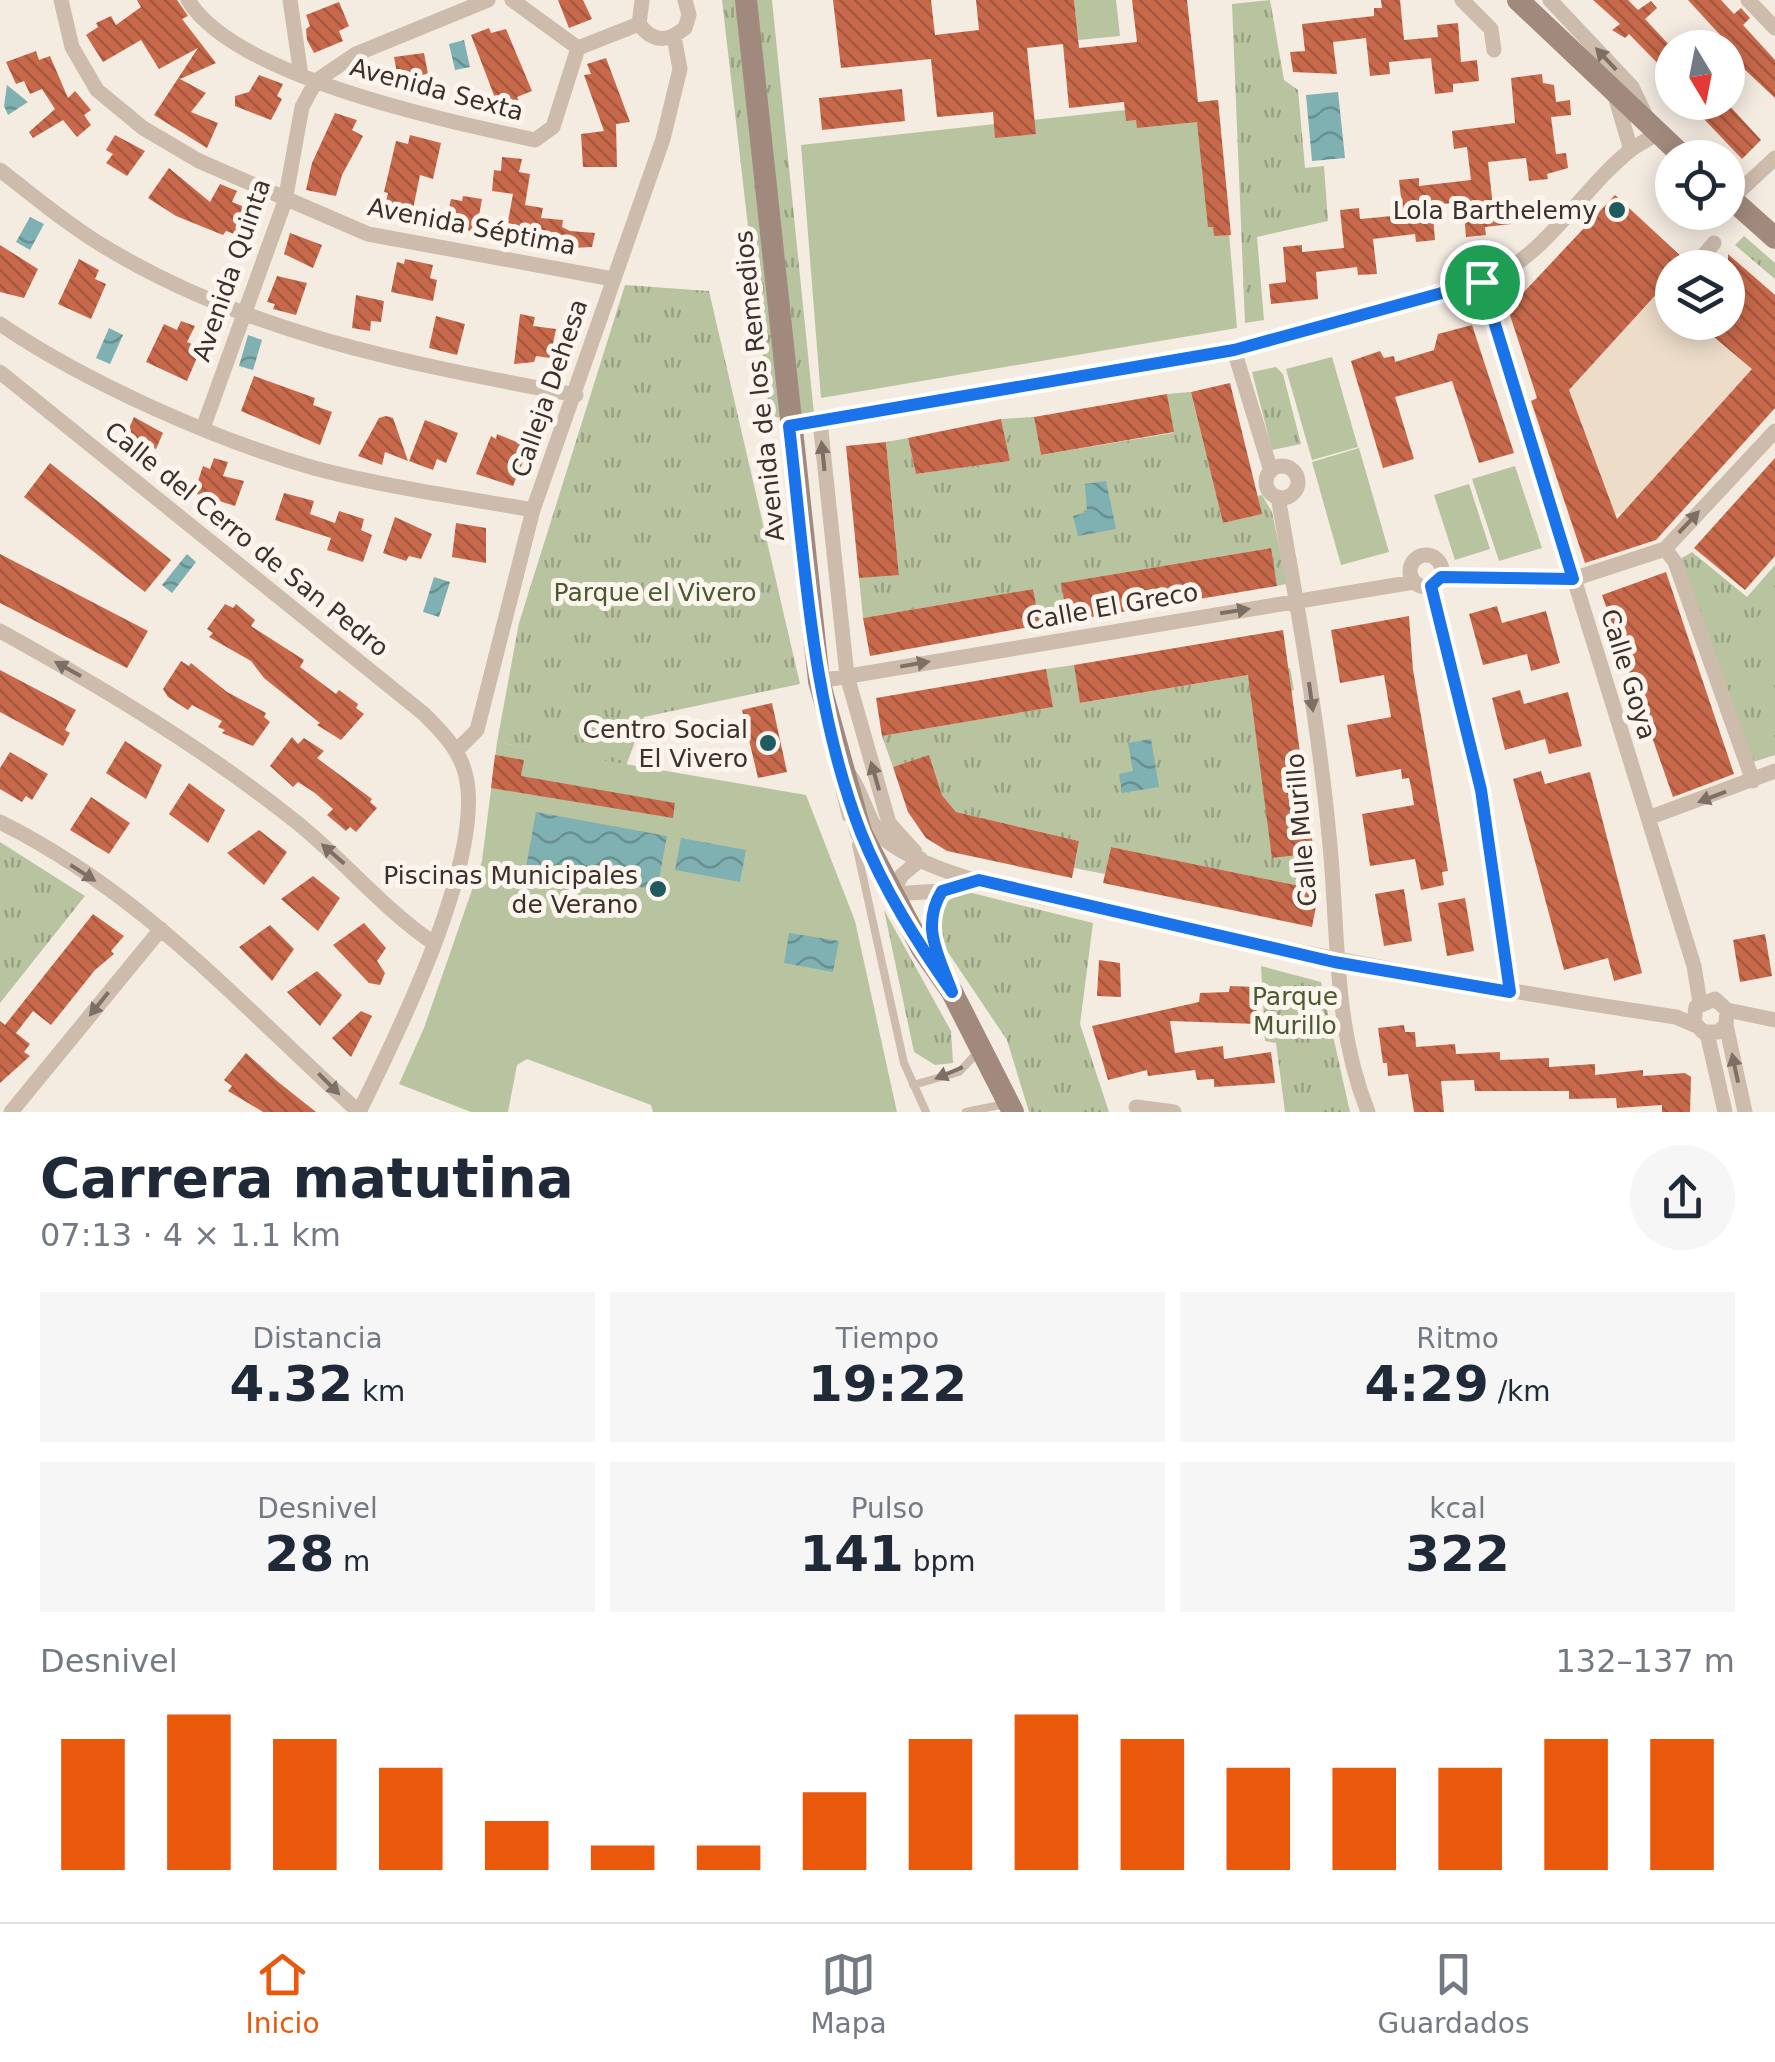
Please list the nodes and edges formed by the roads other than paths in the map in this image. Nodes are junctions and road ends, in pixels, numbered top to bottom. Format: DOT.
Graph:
graph roads {
  1 [pos="61,0"];
  2 [pos="188,0"];
  3 [pos="290,0"];
  4 [pos="488,0"];
  5 [pos="512,0"];
  6 [pos="687,0"];
  7 [pos="746,0"];
  8 [pos="1462,0"];
  9 [pos="1518,0"];
  10 [pos="1550,0"];
  11 [pos="1748,0"];
  12 [pos="635,2"];
  13 [pos="639,24"];
  14 [pos="1775,28"];
  15 [pos="674,37"];
  16 [pos="578,48"];
  17 [pos="1494,50"];
  18 [pos="308,78"];
  19 [pos="1608,88"];
  20 [pos="1654,129"];
  21 [pos="1666,140"];
  22 [pos="1631,150"];
  23 [pos="1775,158"];
  24 [pos="0,170"];
  25 [pos="1745,183"];
  26 [pos="285,201"];
  27 [pos="1745,211"];
  28 [pos="1775,238"];
  29 [pos="1714,243"];
  30 [pos="1708,250"];
  31 [pos="613,279"];
  32 [pos="1482,282"];
  33 [pos="244,316"];
  34 [pos="0,324"];
  35 [pos="1234,350"];
  36 [pos="0,372"];
  37 [pos="576,395"];
  38 [pos="820,421"];
  39 [pos="789,426"];
  40 [pos="203,428"];
  41 [pos="1775,431"];
  42 [pos="1270,470"];
  43 [pos="1278,497"];
  44 [pos="533,510"];
  45 [pos="1664,549"];
  46 [pos="1573,579"];
  47 [pos="1414,582"];
  48 [pos="1436,582"];
  49 [pos="1297,601"];
  50 [pos="0,631"];
  51 [pos="847,676"];
  52 [pos="819,680"];
  53 [pos="456,752"];
  54 [pos="840,763"];
  55 [pos="1775,771"];
  56 [pos="1753,781"];
  57 [pos="1648,818"];
  58 [pos="0,822"];
  59 [pos="921,858"];
  60 [pos="979,880"];
  61 [pos="942,891"];
  62 [pos="890,894"];
  63 [pos="161,929"];
  64 [pos="432,942"];
  65 [pos="1334,962"];
  66 [pos="1694,966"];
  67 [pos="952,992"];
  68 [pos="1510,992"];
  69 [pos="1698,1005"];
  70 [pos="1724,1012"];
  71 [pos="1676,1017"];
  72 [pos="1775,1020"];
  73 [pos="1702,1030"];
  74 [pos="979,1051"];
  75 [pos="913,1085"];
  76 [pos="1136,1107"];
  77 [pos="1011,1108"];
  78 [pos="11,1112"];
  79 [pos="359,1112"];
  80 [pos="926,1112"];
  81 [pos="966,1112"];
  82 [pos="1174,1112"];
  83 [pos="1368,1112"];
  84 [pos="1725,1112"];
  85 [pos="1745,1112"];
  1 -- 26 [label="street, Avenida Séptima"];
  2 -- 18 [label="street, Avenida Sexta"];
  3 -- 18 [label="street"];
  4 -- 18 [label="street"];
  5 -- 16 [label="street"];
  6 -- 15 [label="street"];
  7 -- 39 [label="main road, Avenida de los Remedios"];
  8 -- 17 [label="street"];
  9 -- 19 [label="main road"];
  20 -- 10 [label="street, one-way"];
  11 -- 14 [label="street"];
  12 -- 13 [label="street"];
  13 -- 15 [label="street"];
  13 -- 16 [label="street"];
  15 -- 31 [label="street, Calleja Dehesa"];
  16 -- 18 [label="street, Avenida Sexta"];
  18 -- 26 [label="street, Avenida Quinta"];
  19 -- 20 [label="main road"];
  19 -- 22 [label="street"];
  20 -- 21 [label="main road"];
  20 -- 22 [label="street"];
  22 -- 32 [label="street"];
  23 -- 25 [label="street"];
  24 -- 33 [label="street"];
  26 -- 31 [label="street, Avenida Séptima"];
  26 -- 33 [label="street, Avenida Quinta"];
  27 -- 28 [label="main road"];
  29 -- 30 [label="street"];
  31 -- 37 [label="street, Calleja Dehesa"];
  32 -- 35 [label="street"];
  32 -- 46 [label="street, Calle Goya"];
  33 -- 37 [label="street"];
  33 -- 40 [label="street, Avenida Quinta"];
  34 -- 40 [label="street"];
  35 -- 38 [label="street"];
  35 -- 42 [label="street"];
  36 -- 53 [label="street, Calle del Cerro de San Pedro"];
  37 -- 44 [label="street, Calleja Dehesa"];
  38 -- 39 [label="street"];
  51 -- 38 [label="street, Avenida de los Remedios, one-way"];
  39 -- 52 [label="main road, Avenida de los Remedios"];
  40 -- 44 [label="street"];
  45 -- 41 [label="street, one-way"];
  42 -- 43 [label="street"];
  42 -- 43 [label="street"];
  43 -- 49 [label="street, Calle Murillo"];
  44 -- 53 [label="street, Calleja Dehesa"];
  45 -- 46 [label="street"];
  45 -- 56 [label="street"];
  46 -- 48 [label="street"];
  46 -- 57 [label="street, Calle Goya"];
  47 -- 48 [label="street"];
  47 -- 48 [label="street"];
  47 -- 49 [label="street, Calle El Greco"];
  48 -- 68 [label="street"];
  51 -- 49 [label="street, Calle El Greco, one-way"];
  49 -- 65 [label="street, Calle Murillo, one-way"];
  64 -- 50 [label="street, one-way"];
  51 -- 52 [label="street, Calle El Greco"];
  59 -- 51 [label="street, Avenida de los Remedios, one-way"];
  52 -- 54 [label="main road, Avenida de los Remedios"];
  53 -- 64 [label="street"];
  54 -- 59 [label="street, Avenida de los Remedios"];
  54 -- 62 [label="main road, Avenida de los Remedios"];
  54 -- 75 [label="lane"];
  55 -- 56 [label="street"];
  56 -- 57 [label="street, one-way"];
  57 -- 66 [label="street, Calle Goya"];
  58 -- 63 [label="street, one-way"];
  59 -- 60 [label="street, Avenida de los Remedios"];
  59 -- 62 [label="street"];
  60 -- 61 [label="street"];
  60 -- 65 [label="street, Avenida de los Remedios"];
  61 -- 62 [label="street"];
  61 -- 67 [label="street, Avenida de los Remedios"];
  62 -- 67 [label="main road, Avenida de los Remedios"];
  63 -- 78 [label="street, one-way"];
  63 -- 79 [label="street, one-way"];
  64 -- 79 [label="street"];
  65 -- 68 [label="street, Avenida de los Remedios"];
  65 -- 83 [label="street, Calle Murillo"];
  66 -- 69 [label="street, Calle Goya"];
  66 -- 70 [label="street, Calle Goya"];
  67 -- 74 [label="main road, Avenida de los Remedios"];
  68 -- 71 [label="street, Avenida de los Remedios"];
  69 -- 70 [label="street"];
  69 -- 71 [label="street"];
  69 -- 73 [label="street, Calle Goya"];
  70 -- 72 [label="street"];
  70 -- 73 [label="street"];
  85 -- 70 [label="street, Calle Goya, one-way"];
  71 -- 73 [label="street, Avenida de los Remedios"];
  73 -- 84 [label="street"];
  74 -- 75 [label="lane, one-way"];
  74 -- 77 [label="main road, Avenida de los Remedios"];
  75 -- 80 [label="lane"];
  76 -- 82 [label="street"];
  77 -- 81 [label="lane"];
}
